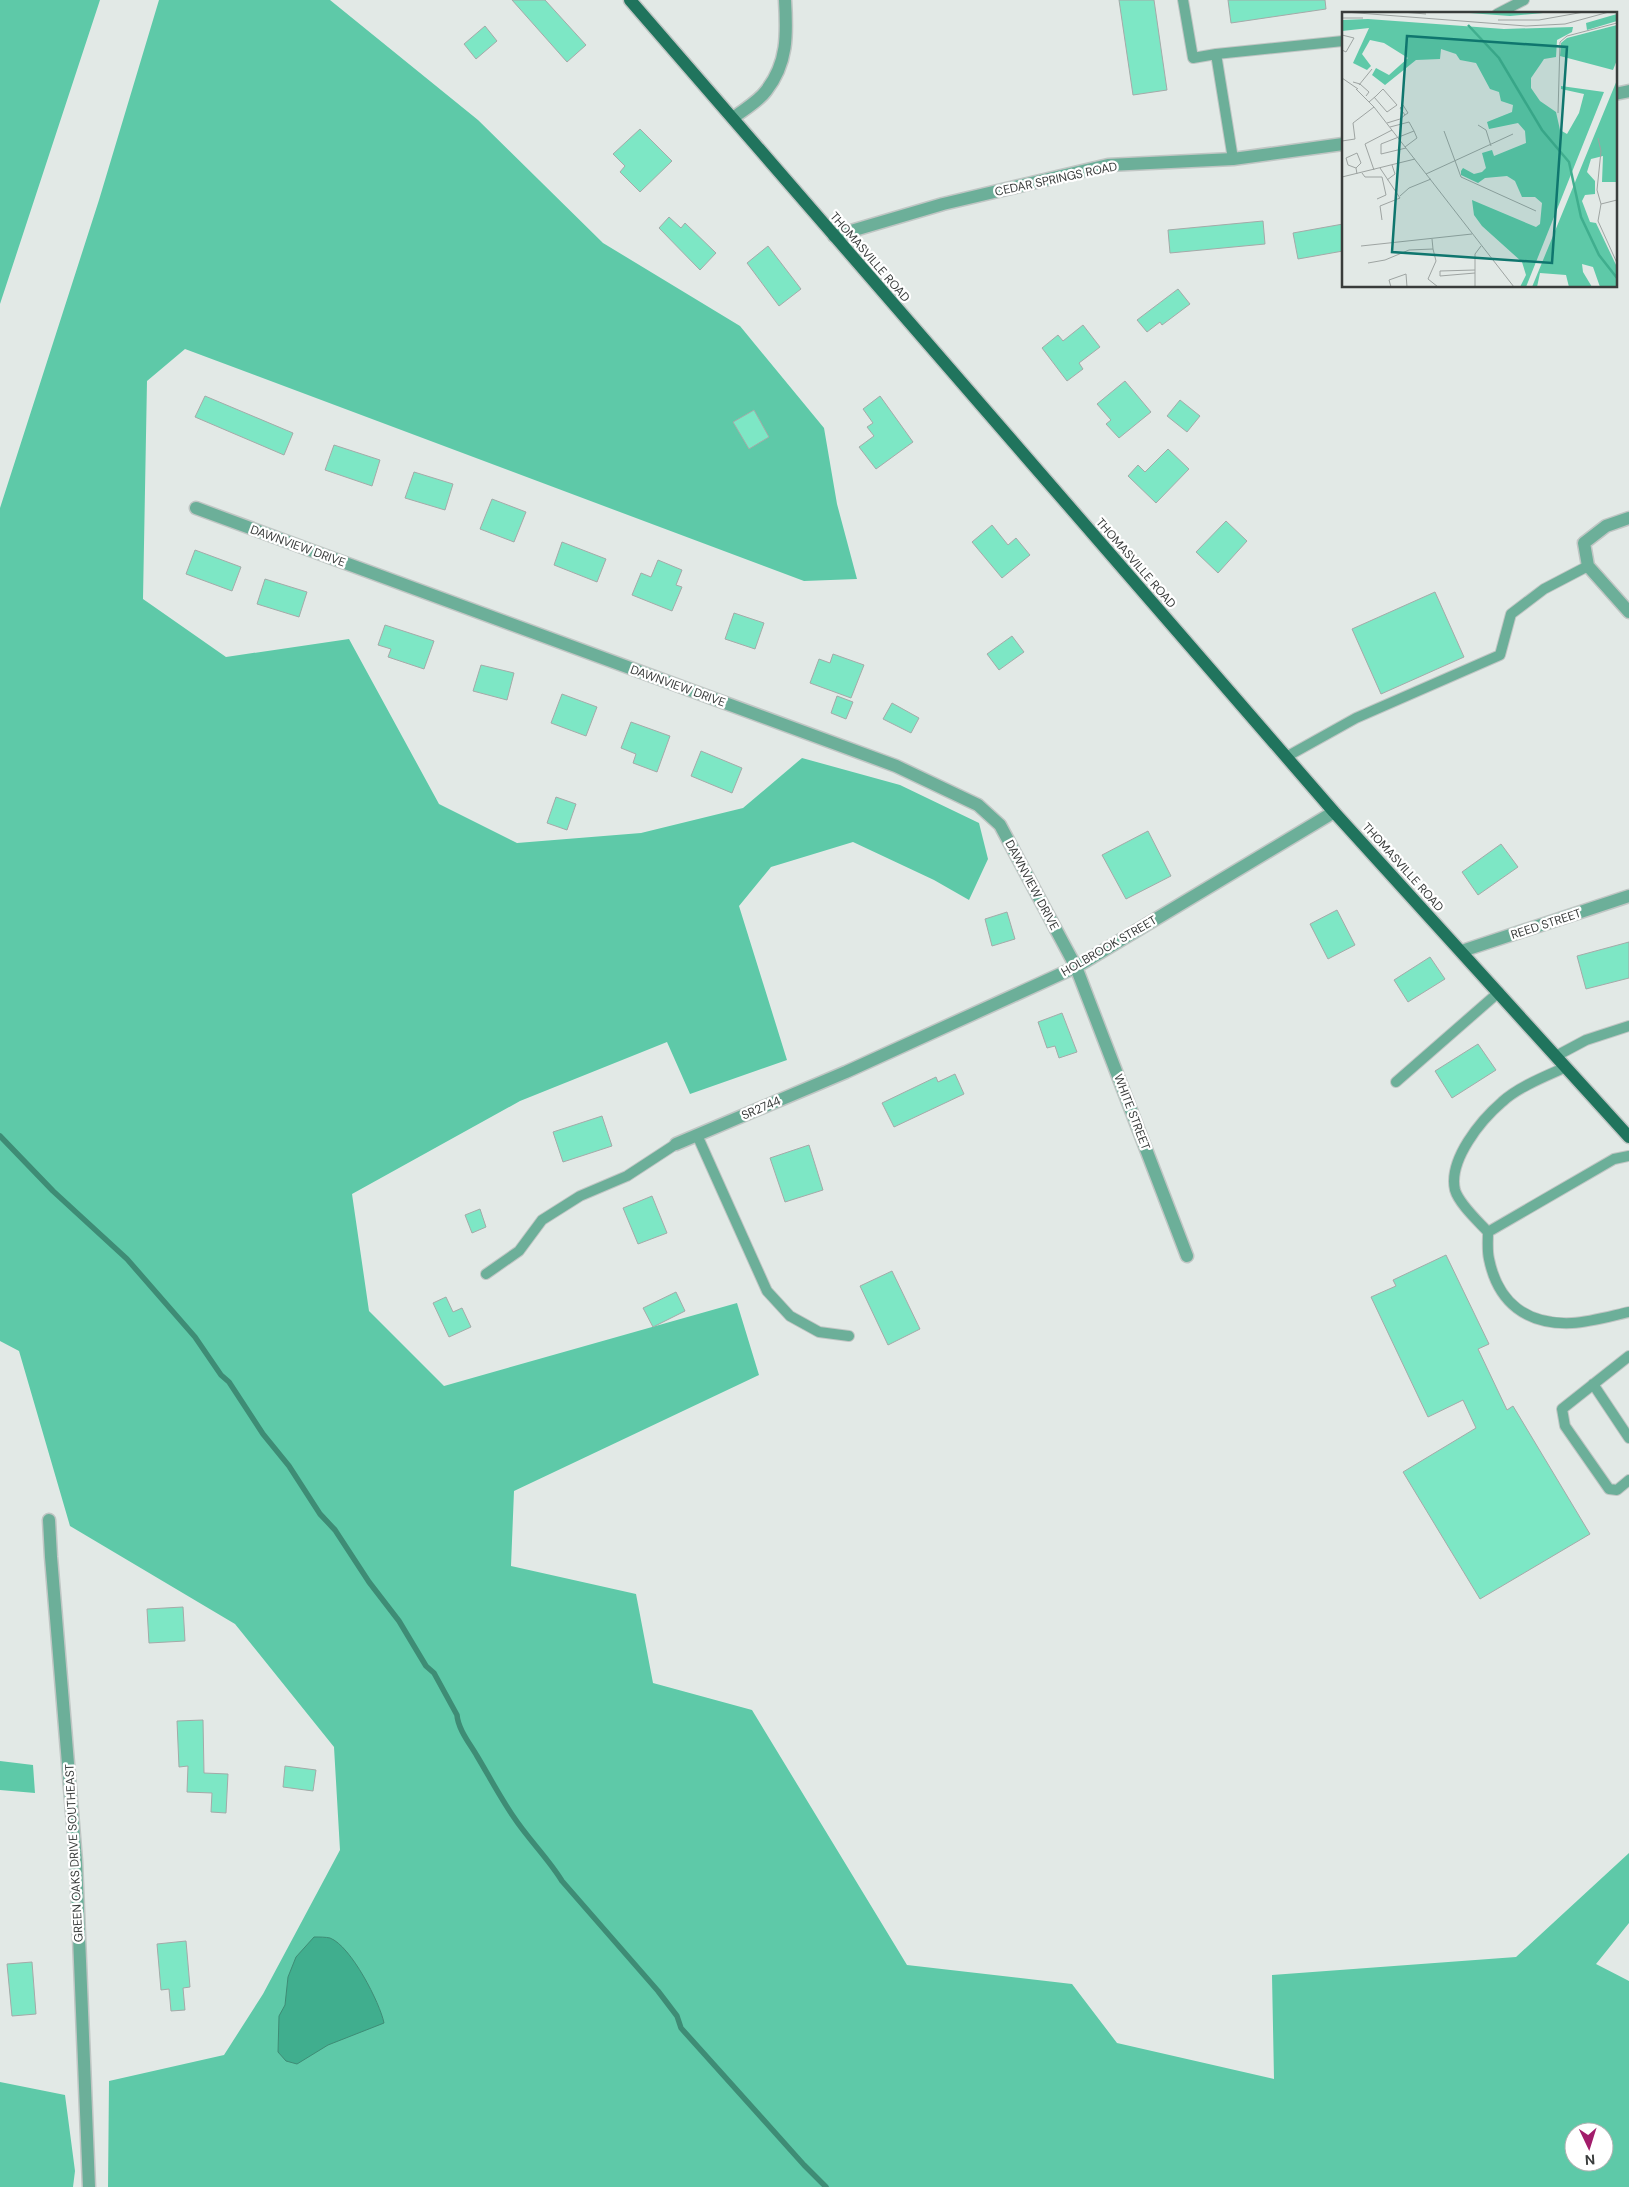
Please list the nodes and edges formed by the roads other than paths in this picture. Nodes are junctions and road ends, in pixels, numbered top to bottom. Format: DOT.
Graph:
graph roads {
  1 [pos="630,0"];
  2 [pos="785,0"];
  3 [pos="1183,0"];
  4 [pos="1524,0"];
  5 [pos="1501,12"];
  6 [pos="1342,41"];
  7 [pos="1216,54"];
  8 [pos="1629,91"];
  9 [pos="1616,94"];
  10 [pos="733,118"];
  11 [pos="1342,144"];
  12 [pos="1233,159"];
  13 [pos="834,236"];
  14 [pos="196,508"];
  15 [pos="1629,518"];
  16 [pos="1588,566"];
  17 [pos="1629,612"];
  18 [pos="1286,757"];
  19 [pos="1334,812"];
  20 [pos="1629,896"];
  21 [pos="1462,951"];
  22 [pos="1076,967"];
  23 [pos="1499,992"];
  24 [pos="1629,1026"];
  25 [pos="1556,1056"];
  26 [pos="1566,1067"];
  27 [pos="846,1072"];
  28 [pos="1396,1082"];
  29 [pos="697,1135"];
  30 [pos="1629,1137"];
  31 [pos="676,1144"];
  32 [pos="1629,1156"];
  33 [pos="1488,1232"];
  34 [pos="1187,1256"];
  35 [pos="486,1274"];
  36 [pos="1629,1312"];
  37 [pos="850,1336"];
  38 [pos="1629,1356"];
  39 [pos="1593,1384"];
  40 [pos="1629,1438"];
  41 [pos="1629,1480"];
  42 [pos="49,1520"];
  43 [pos="89,2187"];
  1 -- 10 [label="main road, THOMASVILLE ROAD"];
  2 -- 10 [label="street"];
  3 -- 7 [label="lane"];
  4 -- 5 [label="lane"];
  6 -- 7 [label="lane"];
  7 -- 12 [label="lane"];
  8 -- 9 [label="street"];
  10 -- 13 [label="main road, THOMASVILLE ROAD"];
  11 -- 12 [label="street, CEDAR SPRINGS ROAD"];
  12 -- 13 [label="street, CEDAR SPRINGS ROAD"];
  13 -- 18 [label="main road, THOMASVILLE ROAD"];
  14 -- 22 [label="street, DAWNVIEW DRIVE"];
  15 -- 16 [label="street"];
  16 -- 17 [label="street"];
  16 -- 18 [label="lane"];
  18 -- 19 [label="main road, THOMASVILLE ROAD"];
  19 -- 21 [label="main road, THOMASVILLE ROAD"];
  19 -- 22 [label="street, HOLBROOK STREET"];
  20 -- 21 [label="street, REED STREET"];
  21 -- 23 [label="main road, THOMASVILLE ROAD"];
  22 -- 27 [label="street, HOLBROOK STREET"];
  22 -- 34 [label="street, WHITE STREET"];
  23 -- 25 [label="main road, THOMASVILLE ROAD"];
  23 -- 28 [label="lane"];
  24 -- 25 [label="lane"];
  25 -- 26 [label="main road, THOMASVILLE ROAD"];
  26 -- 30 [label="main road, THOMASVILLE ROAD"];
  26 -- 33 [label="lane"];
  27 -- 29 [label="street, SR2744"];
  29 -- 31 [label="street, SR2744"];
  29 -- 37 [label="lane"];
  31 -- 35 [label="lane"];
  32 -- 33 [label="lane"];
  33 -- 36 [label="lane"];
  38 -- 39 [label="lane"];
  39 -- 40 [label="lane"];
  39 -- 41 [label="lane"];
  42 -- 43 [label="street, GREEN OAKS DRIVE SOUTHEAST"];
}
